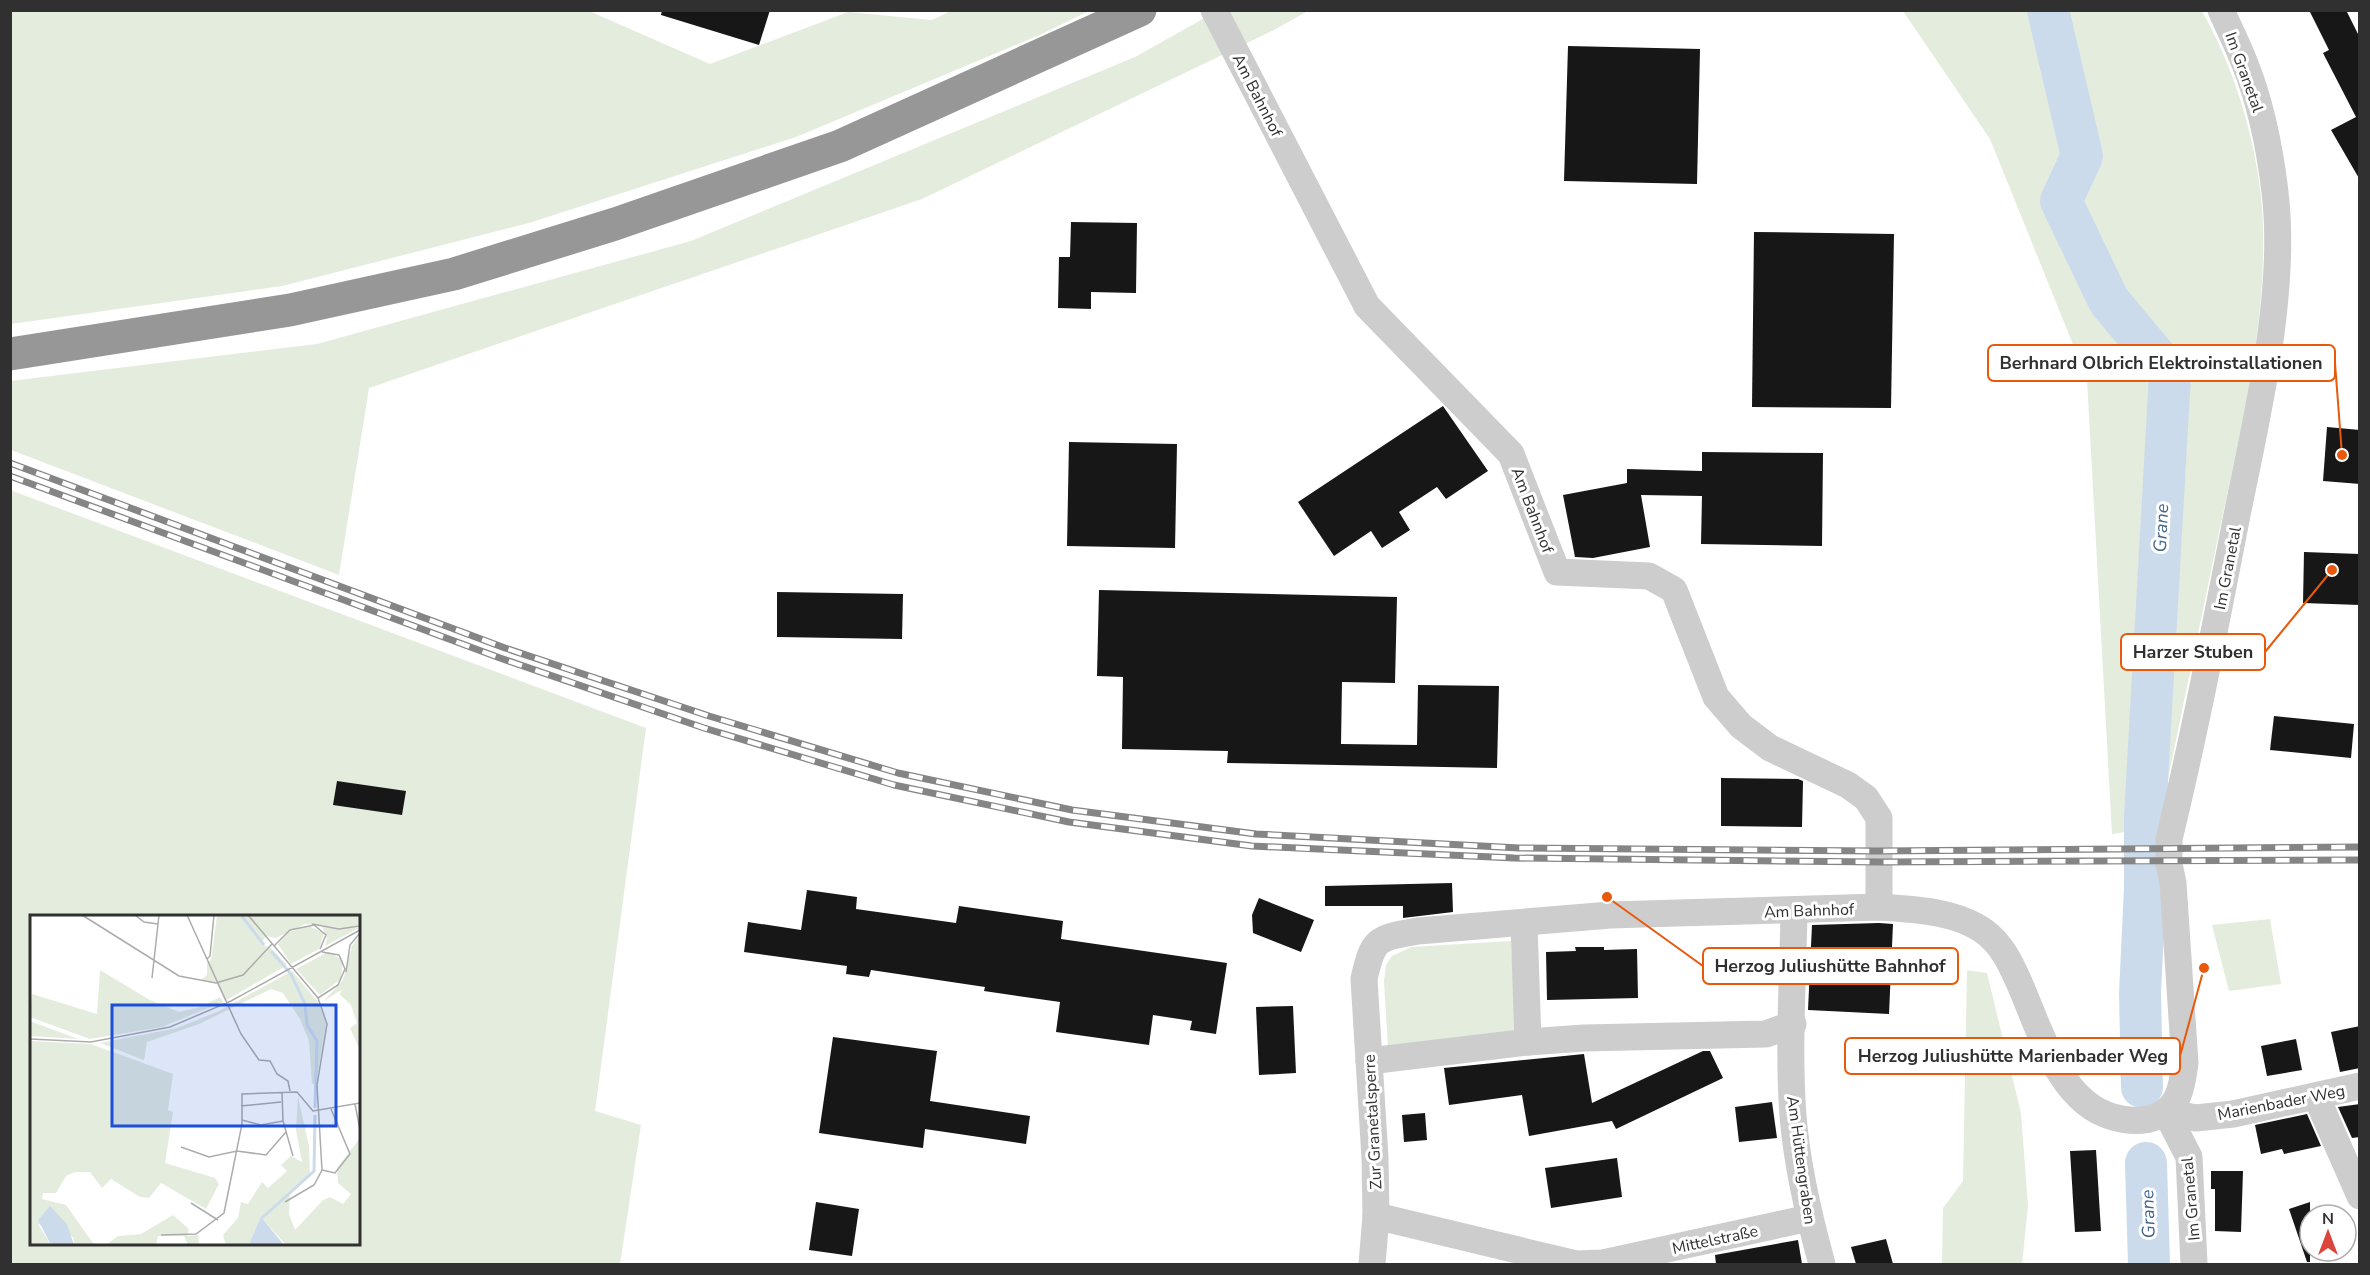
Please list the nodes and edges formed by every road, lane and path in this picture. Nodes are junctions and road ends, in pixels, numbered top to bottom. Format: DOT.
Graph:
graph roads {
  1 [pos="1140,10"];
  2 [pos="1214,10"];
  3 [pos="2222,10"];
  4 [pos="10,354"];
  5 [pos="1880,907"];
  6 [pos="1794,910"];
  7 [pos="1524,923"];
  8 [pos="1364,979"];
  9 [pos="1792,1023"];
  10 [pos="1528,1042"];
  11 [pos="1369,1061"];
  12 [pos="2360,1086"];
  13 [pos="2316,1096"];
  14 [pos="2166,1112"];
  15 [pos="2360,1196"];
  16 [pos="1376,1216"];
  17 [pos="1809,1218"];
  18 [pos="1372,1264"];
  19 [pos="1822,1264"];
  20 [pos="2194,1264"];
  1 -- 4 [label="highway"];
  2 -- 5 [label="street, Am Bahnhof"];
  3 -- 14 [label="street, Im Granetal"];
  5 -- 6 [label="street, Am Bahnhof"];
  5 -- 14 [label="street, Am Bahnhof"];
  6 -- 7 [label="street, Am Bahnhof"];
  6 -- 9 [label="street, Am Hüttengraben"];
  7 -- 8 [label="street, Am Bahnhof"];
  7 -- 10 [label="street"];
  8 -- 11 [label="street, Zur Granetalsperre"];
  9 -- 10 [label="street"];
  9 -- 17 [label="street, Am Hüttengraben"];
  10 -- 11 [label="street"];
  11 -- 16 [label="street, Zur Granetalsperre"];
  12 -- 13 [label="street, Marienbader Weg"];
  13 -- 14 [label="street, Marienbader Weg"];
  13 -- 15 [label="street"];
  14 -- 20 [label="street, Im Granetal"];
  16 -- 17 [label="street, Mittelstraße"];
  16 -- 18 [label="street, Zur Granetalsperre"];
  17 -- 19 [label="street, Am Hüttengraben"];
}
